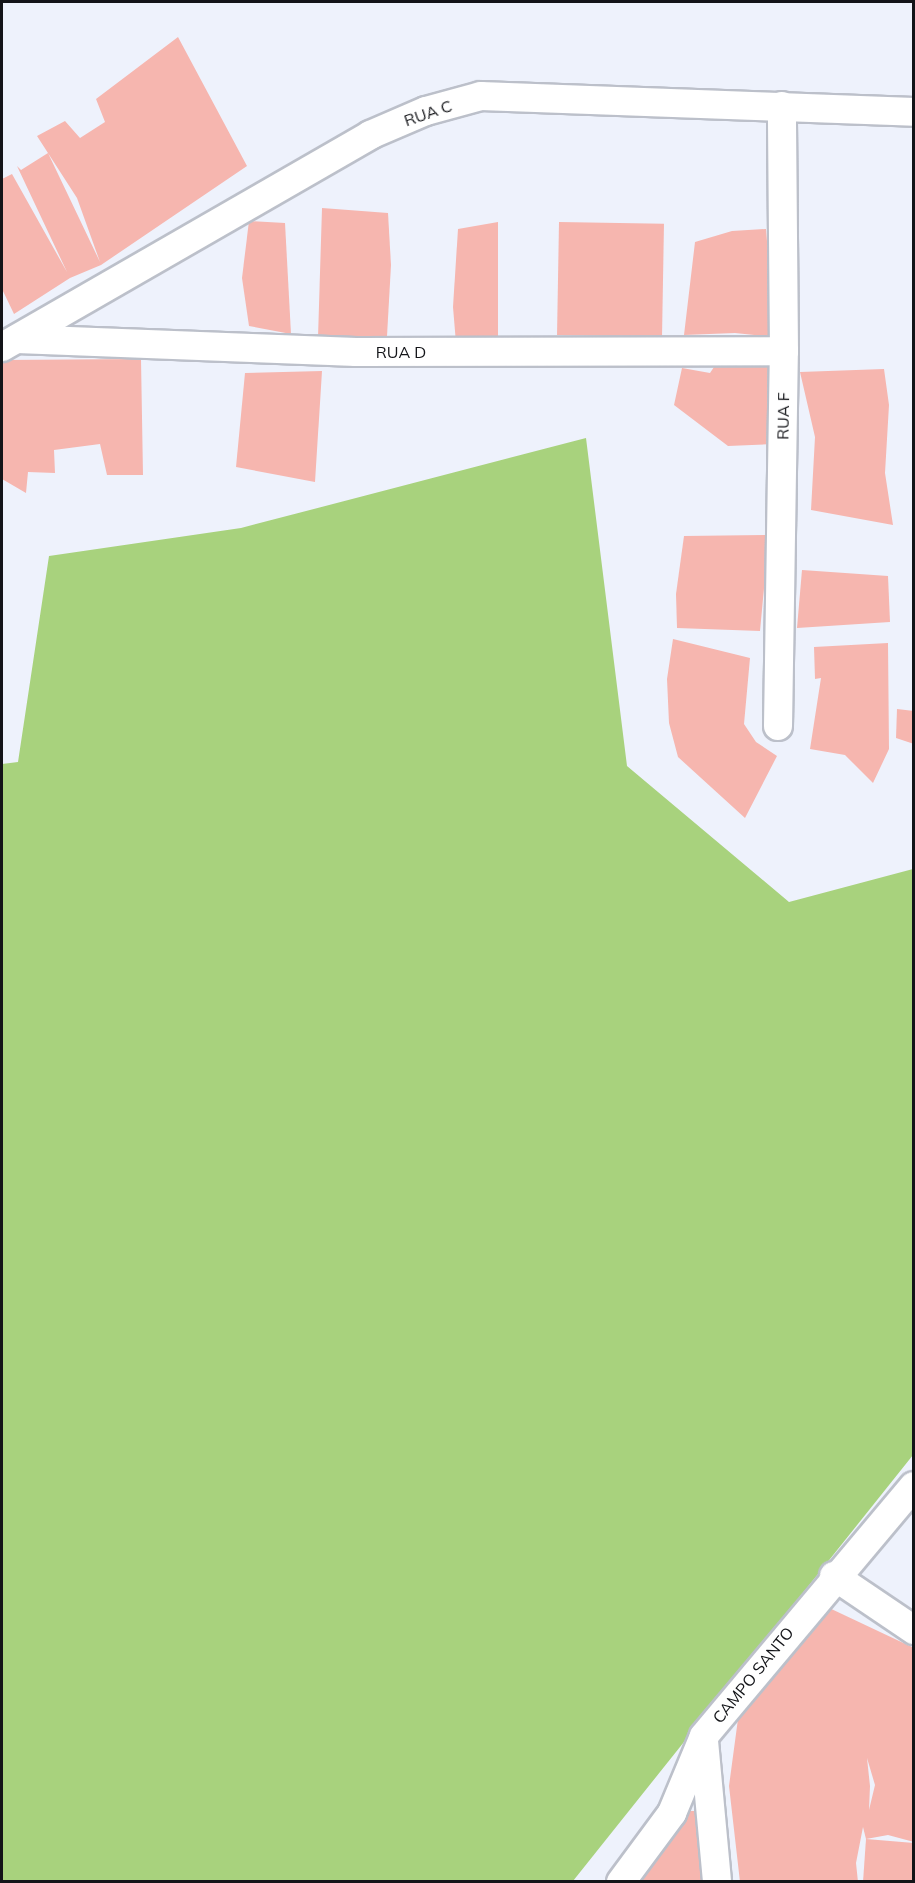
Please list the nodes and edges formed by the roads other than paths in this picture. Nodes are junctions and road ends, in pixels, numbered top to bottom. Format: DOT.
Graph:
graph roads {
  1 [pos="782,106"];
  2 [pos="914,112"];
  3 [pos="9,343"];
  4 [pos="784,351"];
  5 [pos="778,726"];
  6 [pos="914,1486"];
  7 [pos="834,1576"];
  8 [pos="914,1630"];
  9 [pos="704,1736"];
  10 [pos="621,1881"];
  11 [pos="717,1881"];
  1 -- 2 [label="street, RUA C"];
  1 -- 3 [label="street, RUA C"];
  1 -- 4 [label="street, RUA F"];
  3 -- 4 [label="street, RUA D"];
  4 -- 5 [label="street, RUA F"];
  6 -- 7 [label="street, CAMPO SANTO"];
  7 -- 8 [label="street"];
  7 -- 9 [label="street, CAMPO SANTO"];
  9 -- 10 [label="street, CAMPO SANTO"];
  9 -- 11 [label="street"];
}
